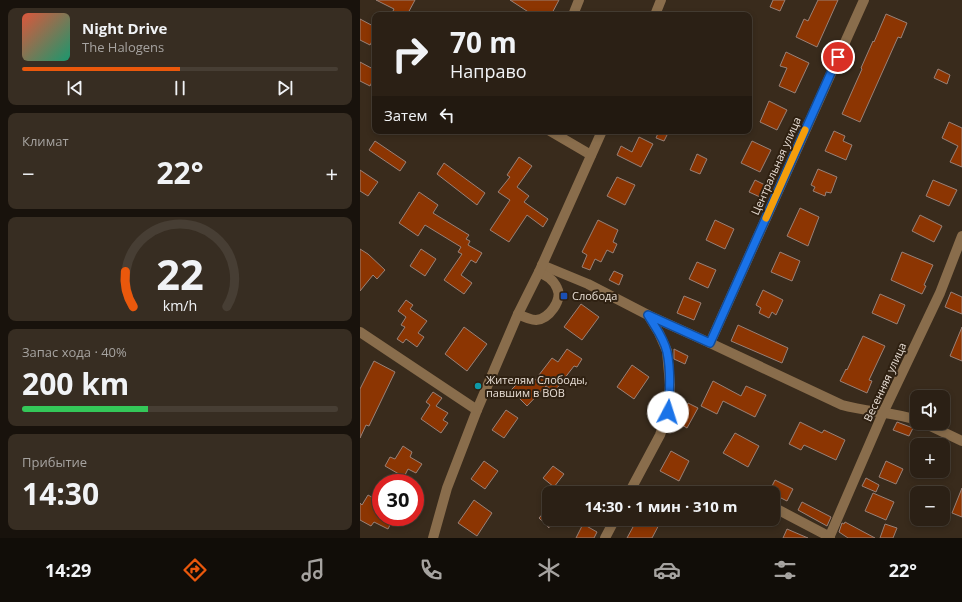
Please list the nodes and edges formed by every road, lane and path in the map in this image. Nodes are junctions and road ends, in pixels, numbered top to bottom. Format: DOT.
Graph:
graph roads {
  1 [pos="579,0"];
  2 [pos="661,0"];
  3 [pos="864,0"];
  4 [pos="574,12"];
  5 [pos="655,12"];
  6 [pos="555,134"];
  7 [pos="601,134"];
  8 [pos="591,155"];
  9 [pos="962,236"];
  10 [pos="540,268"];
  11 [pos="518,314"];
  12 [pos="648,315"];
  13 [pos="360,332"];
  14 [pos="710,343"];
  15 [pos="477,410"];
  16 [pos="883,413"];
  17 [pos="910,418"];
  18 [pos="939,430"];
  19 [pos="962,441"];
  20 [pos="633,486"];
  21 [pos="780,510"];
  22 [pos="611,526"];
  23 [pos="433,538"];
  24 [pos="605,538"];
  25 [pos="830,538"];
  1 -- 4 [label="street"];
  2 -- 5 [label="street"];
  3 -- 14 [label="street, Центральная улица"];
  6 -- 8 [label="street"];
  7 -- 8 [label="street"];
  8 -- 10 [label="street"];
  9 -- 16 [label="street, Весенняя улица"];
  10 -- 11 [label="street"];
  10 -- 11 [label="street"];
  10 -- 12 [label="street"];
  11 -- 15 [label="street"];
  12 -- 14 [label="street"];
  12 -- 20 [label="street"];
  13 -- 15 [label="street"];
  14 -- 16 [label="street"];
  15 -- 23 [label="street"];
  16 -- 17 [label="street"];
  16 -- 25 [label="street, Весенняя улица"];
  18 -- 19 [label="street"];
  21 -- 25 [label="street"];
  22 -- 24 [label="street"];
}
